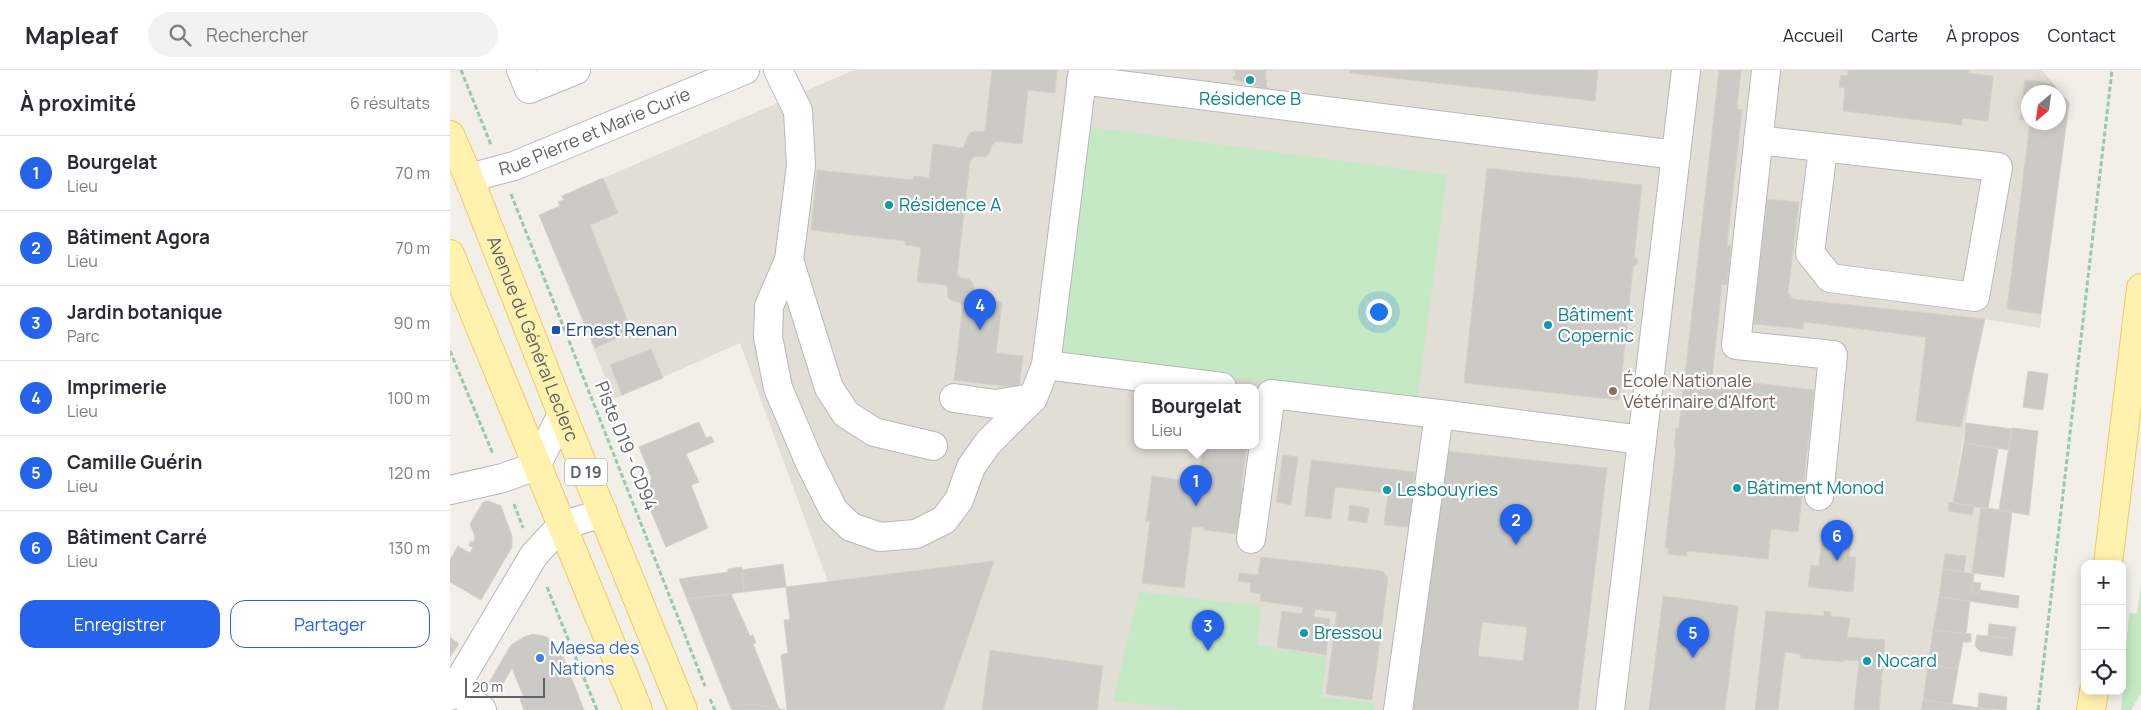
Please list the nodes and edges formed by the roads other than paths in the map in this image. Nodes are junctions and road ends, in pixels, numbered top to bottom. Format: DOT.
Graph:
graph roads {
  1 [pos="521,70"];
  2 [pos="576,70"];
  3 [pos="745,70"];
  4 [pos="778,70"];
  5 [pos="1686,70"];
  6 [pos="1766,70"];
  7 [pos="1082,75"];
  8 [pos="450,135"];
  9 [pos="1758,140"];
  10 [pos="1823,149"];
  11 [pos="1676,155"];
  12 [pos="460,170"];
  13 [pos="450,254"];
  14 [pos="789,260"];
  15 [pos="2141,288"];
  16 [pos="1046,365"];
  17 [pos="1198,384"];
  18 [pos="1263,392"];
  19 [pos="954,398"];
  20 [pos="1033,398"];
  21 [pos="562,414"];
  22 [pos="1440,414"];
  23 [pos="1259,437"];
  24 [pos="1642,440"];
  25 [pos="933,446"];
  26 [pos="1258,449"];
  27 [pos="536,466"];
  28 [pos="450,490"];
  29 [pos="1819,496"];
  30 [pos="603,513"];
  31 [pos="560,526"];
  32 [pos="1250,538"];
  33 [pos="2108,560"];
  34 [pos="452,693"];
  35 [pos="2093,695"];
  36 [pos="482,710"];
  37 [pos="638,710"];
  38 [pos="683,710"];
  39 [pos="1398,710"];
  40 [pos="1610,710"];
  41 [pos="2091,710"];
  1 -- 2 [label="street"];
  3 -- 12 [label="street, Rue Pierre et Marie Curie"];
  4 -- 14 [label="street"];
  5 -- 11 [label="street"];
  6 -- 9 [label="street"];
  7 -- 11 [label="street"];
  7 -- 16 [label="street"];
  8 -- 12 [label="main road, Avenue du Général Leclerc / D 19"];
  9 -- 10 [label="street"];
  9 -- 29 [label="street"];
  10 -- 10 [label="street"];
  11 -- 24 [label="street"];
  12 -- 21 [label="main road, Avenue du Général Leclerc / D 19"];
  13 -- 27 [label="main road, D 19"];
  14 -- 20 [label="street"];
  14 -- 25 [label="street"];
  15 -- 33 [label="main road"];
  16 -- 17 [label="street"];
  16 -- 20 [label="street"];
  18 -- 22 [label="street"];
  18 -- 23 [label="street"];
  19 -- 20 [label="street"];
  21 -- 27 [label="street"];
  21 -- 30 [label="main road, Avenue du Général Leclerc / D 19"];
  22 -- 24 [label="street"];
  22 -- 39 [label="street"];
  24 -- 40 [label="street"];
  26 -- 32 [label="street"];
  27 -- 28 [label="street"];
  27 -- 31 [label="main road, D 19"];
  30 -- 31 [label="street"];
  30 -- 38 [label="main road, Avenue du Général Leclerc / D 19"];
  31 -- 34 [label="street"];
  31 -- 37 [label="main road, D 19"];
  34 -- 36 [label="street"];
  35 -- 41 [label="main road"];
}
